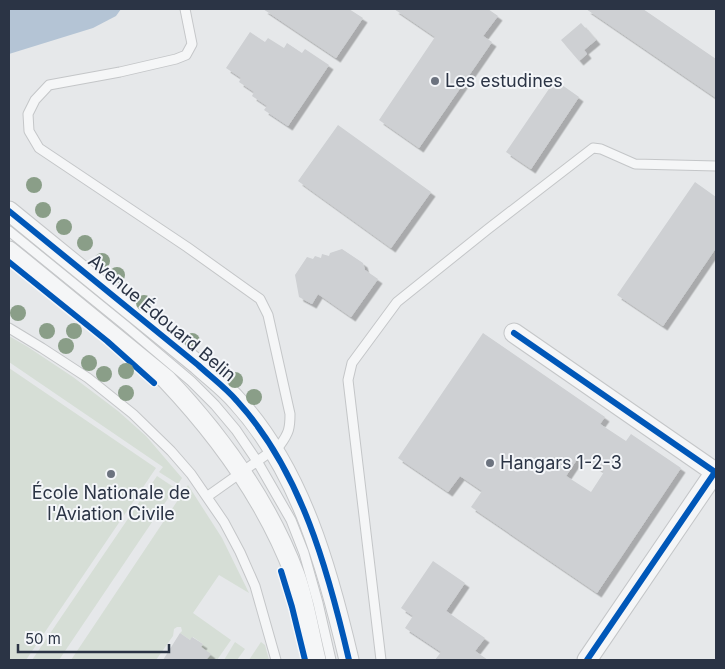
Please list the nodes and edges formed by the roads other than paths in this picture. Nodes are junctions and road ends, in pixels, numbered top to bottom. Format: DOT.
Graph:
graph roads {
  1 [pos="185,9"];
  2 [pos="716,166"];
  3 [pos="9,211"];
  4 [pos="9,231"];
  5 [pos="9,251"];
  6 [pos="9,328"];
  7 [pos="514,333"];
  8 [pos="274,449"];
  9 [pos="257,461"];
  10 [pos="242,472"];
  11 [pos="208,496"];
  12 [pos="276,660"];
  13 [pos="316,660"];
  14 [pos="331,660"];
  15 [pos="348,660"];
  16 [pos="381,660"];
  17 [pos="587,660"];
  1 -- 8 [label="lane"];
  2 -- 16 [label="lane"];
  3 -- 8 [label="street, Avenue Édouard Belin"];
  4 -- 9 [label="lane"];
  5 -- 10 [label="street"];
  6 -- 11 [label="lane"];
  7 -- 17 [label="street"];
  8 -- 9 [label="lane"];
  8 -- 15 [label="street, Avenue Édouard Belin"];
  9 -- 10 [label="lane"];
  9 -- 14 [label="lane"];
  10 -- 11 [label="lane"];
  10 -- 13 [label="street"];
  11 -- 12 [label="lane"];
}
